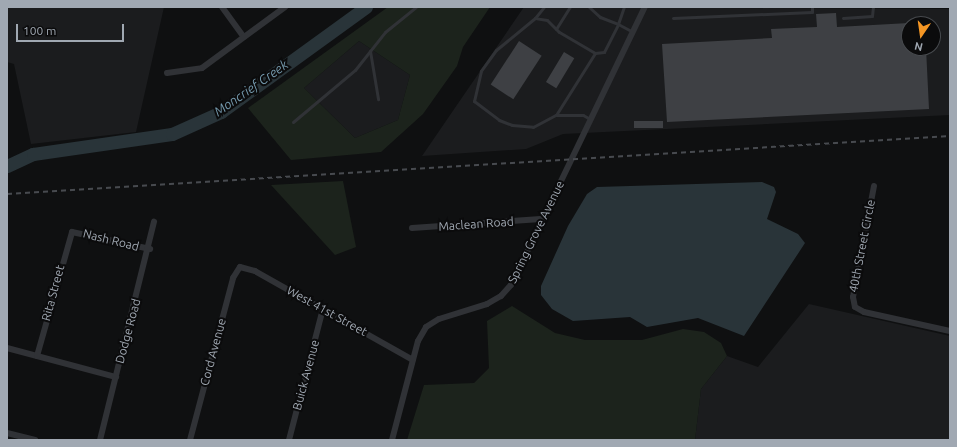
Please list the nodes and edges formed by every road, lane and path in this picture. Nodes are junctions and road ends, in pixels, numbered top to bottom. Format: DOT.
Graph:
graph roads {
  1 [pos="222,7"];
  2 [pos="285,7"];
  3 [pos="416,7"];
  4 [pos="544,7"];
  5 [pos="570,7"];
  6 [pos="589,7"];
  7 [pos="624,7"];
  8 [pos="645,7"];
  9 [pos="812,7"];
  10 [pos="873,7"];
  11 [pos="535,18"];
  12 [pos="673,18"];
  13 [pos="843,18"];
  14 [pos="618,24"];
  15 [pos="556,29"];
  16 [pos="633,32"];
  17 [pos="244,37"];
  18 [pos="370,51"];
  19 [pos="594,53"];
  20 [pos="167,73"];
  21 [pos="378,99"];
  22 [pos="556,115"];
  23 [pos="590,119"];
  24 [pos="293,122"];
  25 [pos="874,186"];
  26 [pos="541,219"];
  27 [pos="154,222"];
  28 [pos="412,228"];
  29 [pos="72,232"];
  30 [pos="150,249"];
  31 [pos="240,267"];
  32 [pos="323,309"];
  33 [pos="950,331"];
  34 [pos="7,348"];
  35 [pos="37,356"];
  36 [pos="413,360"];
  37 [pos="116,377"];
  38 [pos="7,433"];
  39 [pos="35,440"];
  40 [pos="100,440"];
  41 [pos="190,440"];
  42 [pos="289,440"];
  43 [pos="392,440"];
  1 -- 17 [label="street"];
  2 -- 17 [label="street"];
  3 -- 18 [label="lane"];
  4 -- 11 [label="lane"];
  5 -- 15 [label="lane"];
  6 -- 14 [label="lane"];
  7 -- 14 [label="lane"];
  8 -- 16 [label="street, Spring Grove Avenue"];
  9 -- 12 [label="lane"];
  10 -- 13 [label="lane"];
  11 -- 15 [label="lane"];
  11 -- 22 [label="lane"];
  14 -- 16 [label="lane"];
  14 -- 19 [label="lane"];
  15 -- 19 [label="lane"];
  16 -- 23 [label="street, Spring Grove Avenue"];
  17 -- 20 [label="street"];
  18 -- 21 [label="lane"];
  18 -- 24 [label="lane"];
  19 -- 22 [label="lane"];
  22 -- 23 [label="lane"];
  23 -- 26 [label="street, Spring Grove Avenue"];
  25 -- 33 [label="street, 40th Street Circle"];
  26 -- 28 [label="street, Maclean Road"];
  26 -- 36 [label="street, Spring Grove Avenue"];
  27 -- 30 [label="street, Dodge Road"];
  29 -- 30 [label="street, Nash Road"];
  29 -- 35 [label="street, Rita Street"];
  30 -- 37 [label="street, Dodge Road"];
  31 -- 32 [label="street, West 41st Street"];
  31 -- 41 [label="street, Cord Avenue"];
  32 -- 36 [label="street, West 41st Street"];
  32 -- 42 [label="street, Buick Avenue"];
  34 -- 35 [label="street"];
  35 -- 37 [label="street"];
  36 -- 43 [label="street, Spring Grove Avenue"];
  37 -- 40 [label="street, Dodge Road"];
  38 -- 39 [label="street"];
}
